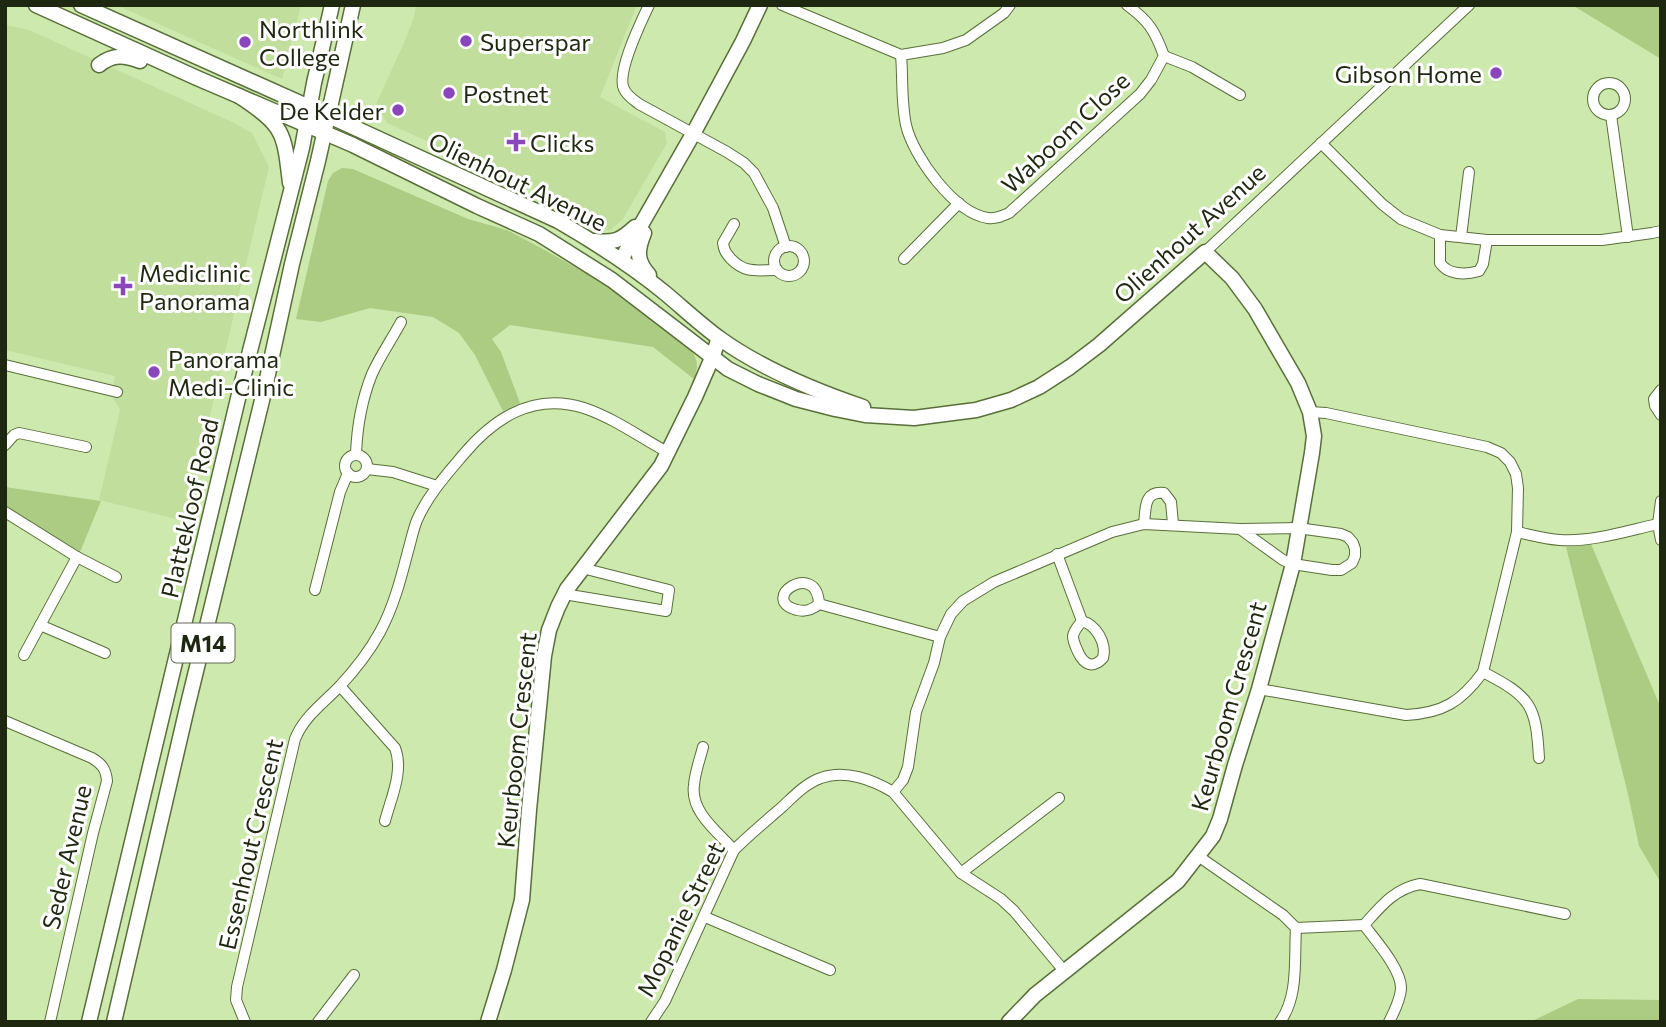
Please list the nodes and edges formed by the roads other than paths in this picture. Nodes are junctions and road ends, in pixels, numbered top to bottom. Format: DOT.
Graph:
graph roads {
  1 [pos="36,5"];
  2 [pos="81,5"];
  3 [pos="332,5"];
  4 [pos="353,5"];
  5 [pos="649,5"];
  6 [pos="760,5"];
  7 [pos="782,5"];
  8 [pos="1010,5"];
  9 [pos="1127,5"];
  10 [pos="1469,5"];
  11 [pos="901,55"];
  12 [pos="1164,56"];
  13 [pos="99,65"];
  14 [pos="197,78"];
  15 [pos="1240,95"];
  16 [pos="239,96"];
  17 [pos="309,107"];
  18 [pos="1611,115"];
  19 [pos="329,116"];
  20 [pos="307,125"];
  21 [pos="325,132"];
  22 [pos="693,134"];
  23 [pos="1321,143"];
  24 [pos="1469,172"];
  25 [pos="290,191"];
  26 [pos="959,203"];
  27 [pos="647,217"];
  28 [pos="734,224"];
  29 [pos="1661,231"];
  30 [pos="1440,235"];
  31 [pos="1461,237"];
  32 [pos="1628,237"];
  33 [pos="1487,240"];
  34 [pos="592,241"];
  35 [pos="786,247"];
  36 [pos="1205,252"];
  37 [pos="580,258"];
  38 [pos="904,259"];
  39 [pos="621,260"];
  40 [pos="776,270"];
  41 [pos="666,294"];
  42 [pos="401,322"];
  43 [pos="666,322"];
  44 [pos="719,338"];
  45 [pos="712,358"];
  46 [pos="5,365"];
  47 [pos="1661,390"];
  48 [pos="117,392"];
  49 [pos="1310,412"];
  50 [pos="1661,415"];
  51 [pos="898,417"];
  52 [pos="5,445"];
  53 [pos="86,447"];
  54 [pos="668,453"];
  55 [pos="356,454"];
  56 [pos="367,469"];
  57 [pos="348,473"];
  58 [pos="437,486"];
  59 [pos="1661,502"];
  60 [pos="5,512"];
  61 [pos="1144,524"];
  62 [pos="1173,524"];
  63 [pos="1658,524"];
  64 [pos="1298,528"];
  65 [pos="1240,529"];
  66 [pos="1517,532"];
  67 [pos="1661,540"];
  68 [pos="1057,554"];
  69 [pos="77,557"];
  70 [pos="1293,564"];
  71 [pos="582,568"];
  72 [pos="116,577"];
  73 [pos="315,590"];
  74 [pos="564,594"];
  75 [pos="819,604"];
  76 [pos="1082,621"];
  77 [pos="40,625"];
  78 [pos="940,637"];
  79 [pos="105,653"];
  80 [pos="24,655"];
  81 [pos="1483,672"];
  82 [pos="340,686"];
  83 [pos="1259,689"];
  84 [pos="5,721"];
  85 [pos="702,747"];
  86 [pos="1539,758"];
  87 [pos="893,792"];
  88 [pos="1059,798"];
  89 [pos="385,821"];
  90 [pos="734,850"];
  91 [pos="1198,856"];
  92 [pos="961,873"];
  93 [pos="1564,914"];
  94 [pos="705,917"];
  95 [pos="1364,925"];
  96 [pos="1296,928"];
  97 [pos="830,970"];
  98 [pos="1065,972"];
  99 [pos="354,975"];
  100 [pos="50,1022"];
  101 [pos="89,1022"];
  102 [pos="114,1022"];
  103 [pos="245,1022"];
  104 [pos="318,1022"];
  105 [pos="488,1022"];
  106 [pos="651,1022"];
  107 [pos="1009,1022"];
  108 [pos="1280,1022"];
  109 [pos="1389,1022"];
  1 -- 14 [label="street"];
  2 -- 17 [label="street, Olienhout Avenue"];
  3 -- 17 [label="street, Plattekloof Road / M14"];
  4 -- 19 [label="street, Plattekloof Road / M14"];
  5 -- 22 [label="street"];
  6 -- 22 [label="street"];
  7 -- 11 [label="street"];
  8 -- 11 [label="street"];
  9 -- 12 [label="street"];
  10 -- 23 [label="street, Olienhout Avenue"];
  11 -- 26 [label="street, Waboom Close"];
  12 -- 15 [label="street"];
  12 -- 26 [label="street, Waboom Close"];
  13 -- 14 [label="street"];
  14 -- 16 [label="street"];
  16 -- 20 [label="street, Olienhout Avenue"];
  16 -- 25 [label="street"];
  17 -- 19 [label="street, Olienhout Avenue"];
  17 -- 20 [label="street, Plattekloof Road / M14"];
  18 -- 32 [label="street"];
  19 -- 21 [label="street, Plattekloof Road / M14"];
  19 -- 34 [label="street, Olienhout Avenue"];
  20 -- 21 [label="street, Olienhout Avenue"];
  20 -- 25 [label="street, Plattekloof Road / M14"];
  21 -- 37 [label="street, Olienhout Avenue"];
  21 -- 102 [label="street, Plattekloof Road / M14"];
  22 -- 27 [label="street"];
  22 -- 35 [label="street"];
  23 -- 30 [label="street"];
  23 -- 36 [label="street, Olienhout Avenue"];
  24 -- 31 [label="street"];
  25 -- 101 [label="street, Plattekloof Road / M14"];
  26 -- 38 [label="street"];
  27 -- 34 [label="street"];
  27 -- 39 [label="street"];
  27 -- 41 [label="street"];
  28 -- 40 [label="street"];
  29 -- 32 [label="street"];
  30 -- 31 [label="street"];
  30 -- 33 [label="street"];
  31 -- 33 [label="street"];
  32 -- 33 [label="street"];
  34 -- 39 [label="street, Olienhout Avenue"];
  35 -- 40 [label="street"];
  35 -- 40 [label="street"];
  36 -- 49 [label="street, Keurboom Crescent"];
  36 -- 51 [label="street, Olienhout Avenue"];
  37 -- 39 [label="street"];
  37 -- 43 [label="street, Olienhout Avenue"];
  39 -- 41 [label="street, Olienhout Avenue"];
  39 -- 43 [label="street"];
  41 -- 44 [label="street, Olienhout Avenue"];
  42 -- 55 [label="street"];
  43 -- 45 [label="street, Olienhout Avenue"];
  44 -- 45 [label="street, Keurboom Crescent"];
  44 -- 51 [label="street, Olienhout Avenue"];
  45 -- 51 [label="street, Olienhout Avenue"];
  45 -- 54 [label="street, Keurboom Crescent"];
  46 -- 48 [label="street"];
  47 -- 50 [label="street"];
  49 -- 64 [label="street, Keurboom Crescent"];
  49 -- 66 [label="street"];
  52 -- 53 [label="street"];
  54 -- 58 [label="street, Essenhout Crescent"];
  54 -- 71 [label="street, Keurboom Crescent"];
  55 -- 56 [label="street"];
  55 -- 57 [label="street"];
  56 -- 57 [label="street"];
  56 -- 58 [label="street"];
  57 -- 73 [label="street"];
  58 -- 82 [label="street, Essenhout Crescent"];
  59 -- 63 [label="street"];
  60 -- 69 [label="street"];
  61 -- 62 [label="street"];
  61 -- 62 [label="street"];
  61 -- 68 [label="street"];
  62 -- 65 [label="street"];
  63 -- 66 [label="street"];
  63 -- 67 [label="street"];
  64 -- 65 [label="street"];
  64 -- 70 [label="street, Keurboom Crescent"];
  64 -- 70 [label="street"];
  65 -- 70 [label="street"];
  66 -- 81 [label="street"];
  68 -- 76 [label="street"];
  68 -- 78 [label="street"];
  69 -- 72 [label="street"];
  69 -- 77 [label="street"];
  70 -- 83 [label="street, Keurboom Crescent"];
  71 -- 74 [label="street, Keurboom Crescent"];
  71 -- 74 [label="street"];
  74 -- 105 [label="street, Keurboom Crescent"];
  75 -- 78 [label="street"];
  77 -- 79 [label="street"];
  77 -- 80 [label="street"];
  78 -- 87 [label="street"];
  81 -- 83 [label="street"];
  81 -- 86 [label="street"];
  82 -- 89 [label="street"];
  82 -- 103 [label="street, Essenhout Crescent"];
  83 -- 91 [label="street, Keurboom Crescent"];
  84 -- 100 [label="street, Seder Avenue"];
  85 -- 90 [label="street"];
  87 -- 90 [label="street, Mopanie Street"];
  87 -- 92 [label="street, Mopanie Street"];
  88 -- 92 [label="street"];
  90 -- 94 [label="street, Mopanie Street"];
  91 -- 96 [label="street"];
  91 -- 98 [label="street, Keurboom Crescent"];
  92 -- 98 [label="street, Mopanie Street"];
  93 -- 95 [label="street"];
  94 -- 97 [label="street"];
  94 -- 106 [label="street, Mopanie Street"];
  95 -- 96 [label="street"];
  95 -- 109 [label="street"];
  96 -- 108 [label="street"];
  98 -- 107 [label="street, Keurboom Crescent"];
  99 -- 104 [label="street"];
}
